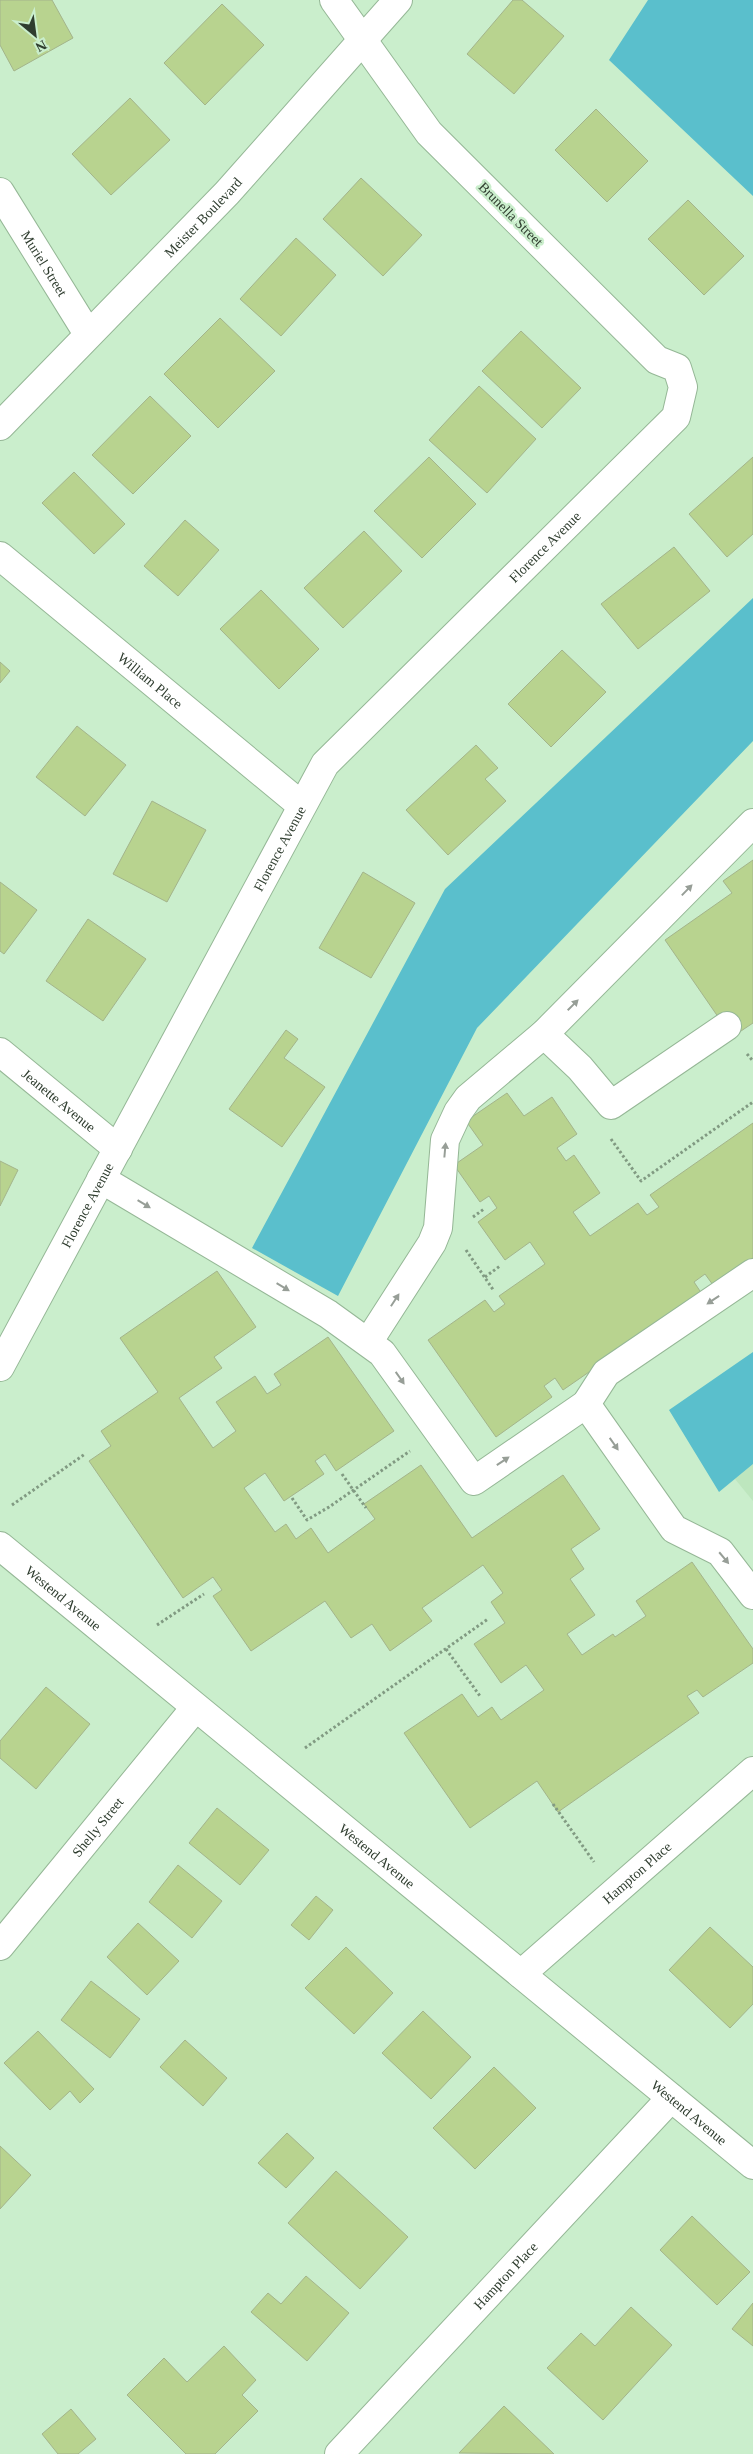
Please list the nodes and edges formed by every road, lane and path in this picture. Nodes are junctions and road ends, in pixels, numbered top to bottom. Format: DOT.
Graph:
graph roads {
  1 [pos="334,0"];
  2 [pos="398,0"];
  3 [pos="362,41"];
  4 [pos="0,192"];
  5 [pos="88,334"];
  6 [pos="676,418"];
  7 [pos="0,426"];
  8 [pos="0,556"];
  9 [pos="302,805"];
  10 [pos="753,823"];
  11 [pos="727,1026"];
  12 [pos="544,1034"];
  13 [pos="0,1052"];
  14 [pos="753,1102"];
  15 [pos="607,1134"];
  16 [pos="118,1149"];
  17 [pos="102,1179"];
  18 [pos="484,1209"];
  19 [pos="468,1221"];
  20 [pos="460,1243"];
  21 [pos="500,1266"];
  22 [pos="753,1273"];
  23 [pos="485,1277"];
  24 [pos="494,1290"];
  25 [pos="369,1341"];
  26 [pos="0,1367"];
  27 [pos="586,1404"];
  28 [pos="413,1450"];
  29 [pos="84,1454"];
  30 [pos="342,1474"];
  31 [pos="353,1490"];
  32 [pos="292,1498"];
  33 [pos="12,1505"];
  34 [pos="366,1508"];
  35 [pos="0,1546"];
  36 [pos="204,1594"];
  37 [pos="753,1595"];
  38 [pos="488,1619"];
  39 [pos="158,1625"];
  40 [pos="446,1649"];
  41 [pos="480,1696"];
  42 [pos="195,1708"];
  43 [pos="305,1748"];
  44 [pos="753,1771"];
  45 [pos="553,1804"];
  46 [pos="598,1867"];
  47 [pos="0,1946"];
  48 [pos="521,1974"];
  49 [pos="671,2098"];
  50 [pos="753,2165"];
  51 [pos="339,2454"];
  1 -- 3 [label="street, Brunella Street"];
  2 -- 3 [label="street, Meister Boulevard"];
  3 -- 5 [label="street, Meister Boulevard"];
  3 -- 6 [label="street, Brunella Street"];
  4 -- 5 [label="street, Muriel Street"];
  5 -- 7 [label="street, Meister Boulevard"];
  6 -- 9 [label="street, Florence Avenue"];
  8 -- 9 [label="street, William Place"];
  9 -- 16 [label="street, Florence Avenue"];
  12 -- 10 [label="street, one-way"];
  11 -- 12 [label="street"];
  25 -- 12 [label="street, one-way"];
  13 -- 16 [label="street, Jeanette Avenue"];
  14 -- 15 [label="path"];
  16 -- 17 [label="street, Florence Avenue"];
  17 -- 25 [label="street, one-way"];
  17 -- 26 [label="street, Florence Avenue"];
  18 -- 19 [label="path"];
  20 -- 23 [label="path"];
  21 -- 23 [label="path"];
  22 -- 27 [label="street, one-way"];
  23 -- 24 [label="path"];
  25 -- 27 [label="street, one-way"];
  27 -- 37 [label="street, one-way"];
  28 -- 31 [label="path"];
  29 -- 33 [label="path"];
  30 -- 31 [label="path"];
  31 -- 32 [label="path"];
  31 -- 34 [label="path"];
  35 -- 42 [label="street, Westend Avenue"];
  36 -- 39 [label="path"];
  38 -- 40 [label="path"];
  40 -- 41 [label="path"];
  40 -- 43 [label="path"];
  42 -- 47 [label="street, Shelly Street"];
  42 -- 48 [label="street, Westend Avenue"];
  44 -- 48 [label="street, Hampton Place"];
  45 -- 46 [label="path"];
  48 -- 49 [label="street, Westend Avenue"];
  49 -- 50 [label="street, Westend Avenue"];
  49 -- 51 [label="street, Hampton Place"];
}
